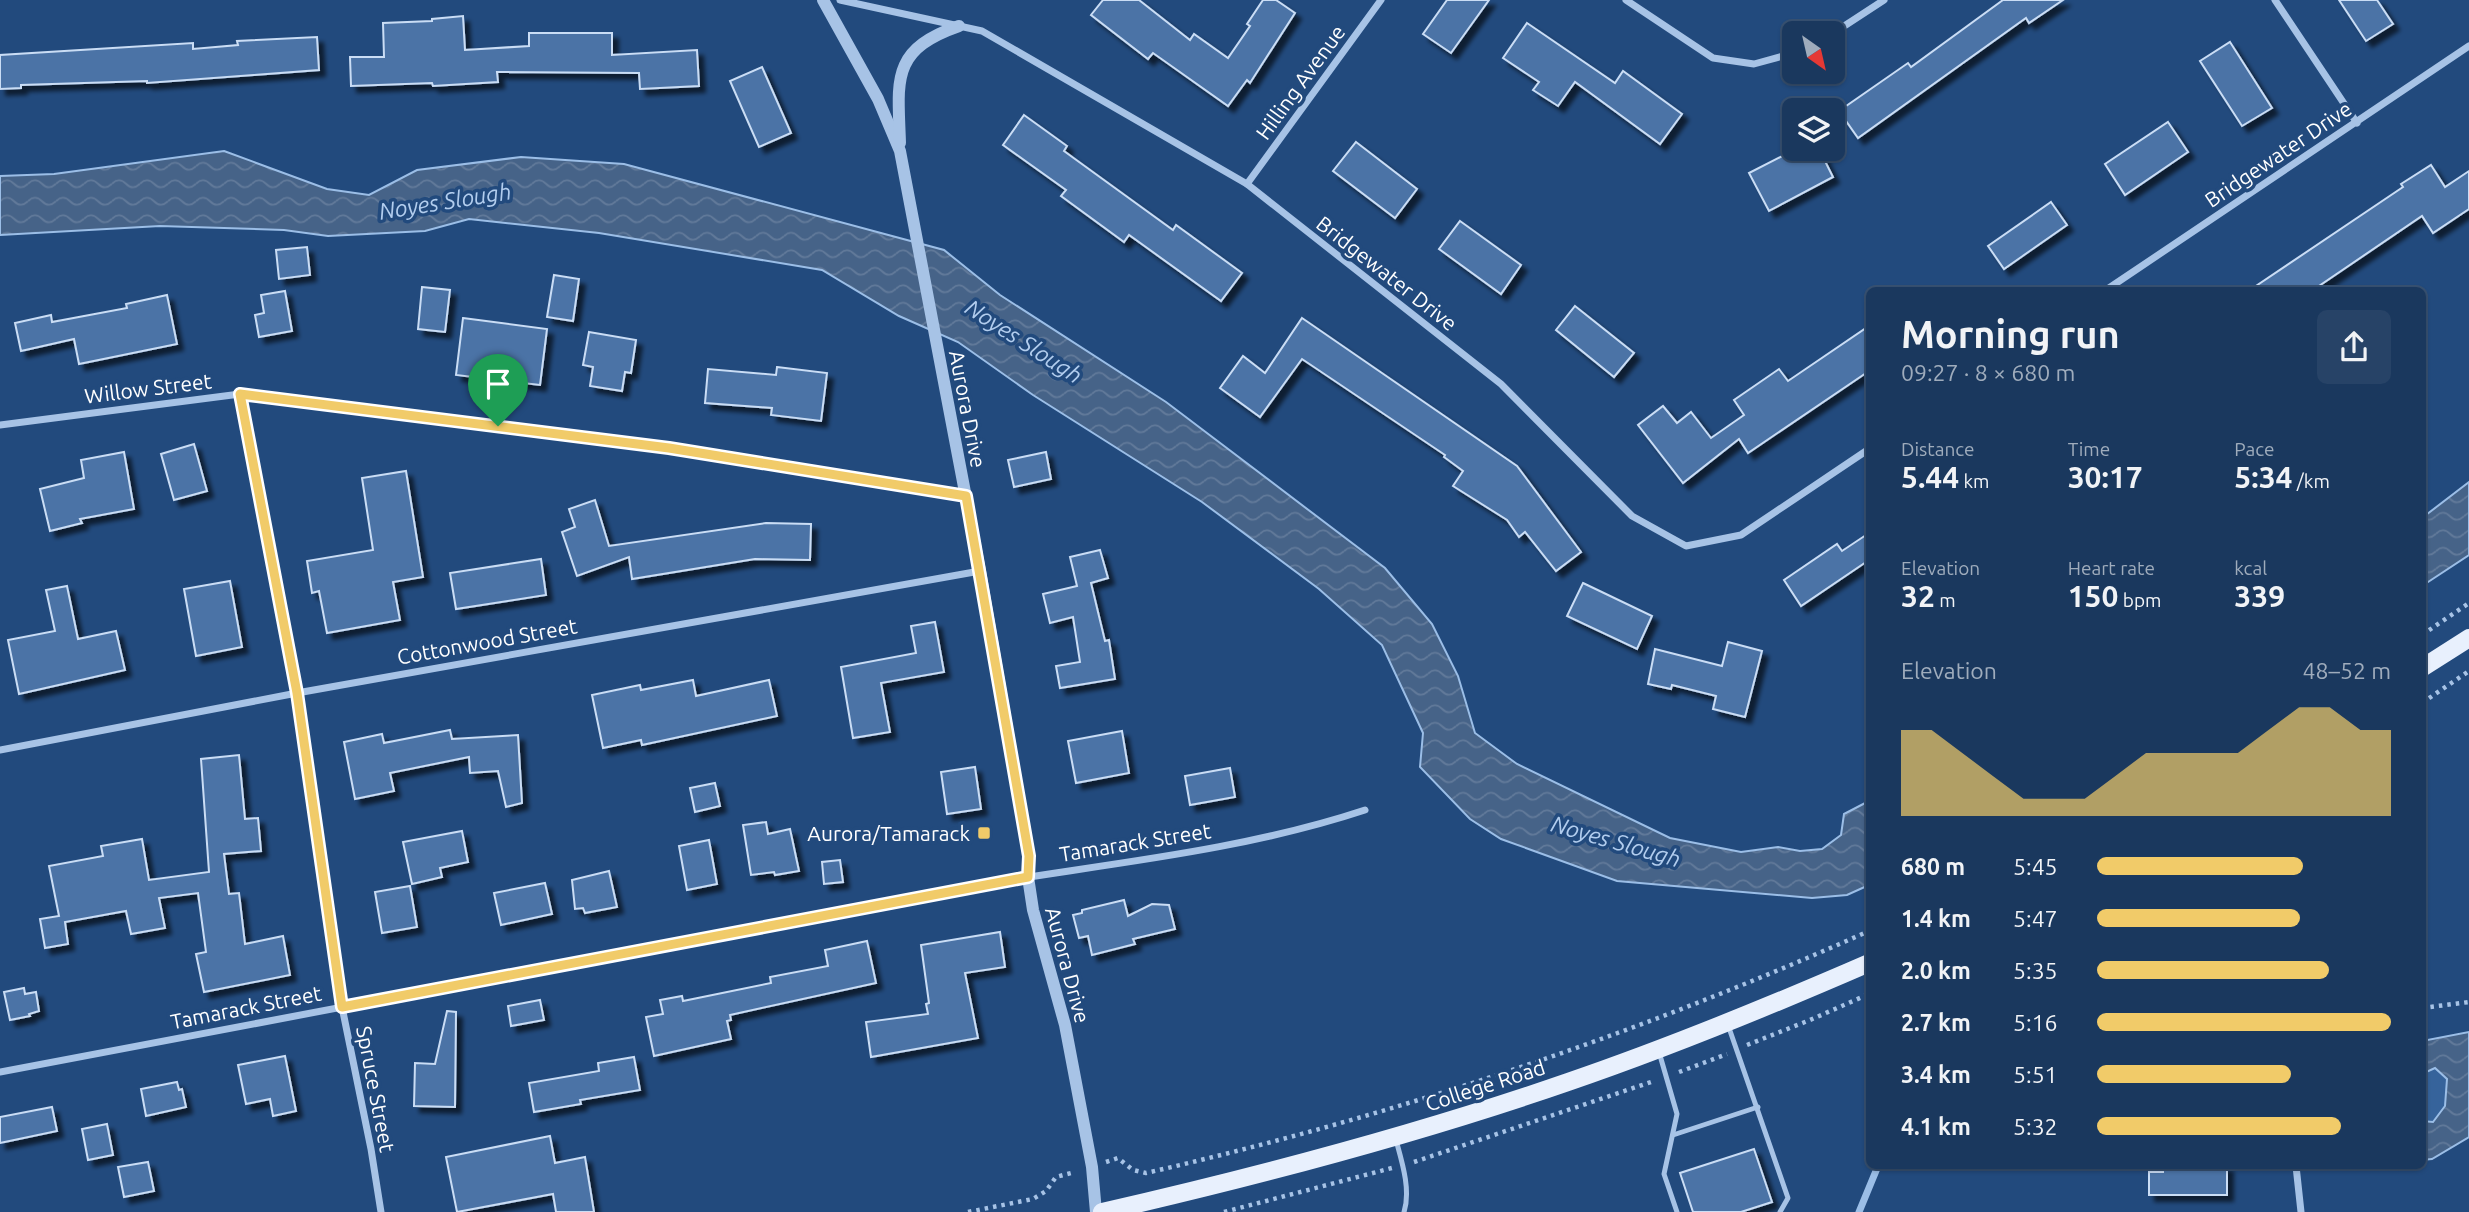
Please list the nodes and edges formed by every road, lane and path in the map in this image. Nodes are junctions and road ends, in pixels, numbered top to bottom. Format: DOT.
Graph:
graph roads {
  1 [pos="823,0"];
  2 [pos="840,0"];
  3 [pos="1381,0"];
  4 [pos="1626,0"];
  5 [pos="1884,0"];
  6 [pos="2275,0"];
  7 [pos="958,26"];
  8 [pos="1845,26"];
  9 [pos="2469,47"];
  10 [pos="1782,56"];
  11 [pos="2357,123"];
  12 [pos="900,151"];
  13 [pos="1247,184"];
  14 [pos="2111,287"];
  15 [pos="240,394"];
  16 [pos="0,425"];
  17 [pos="1866,451"];
  18 [pos="966,496"];
  19 [pos="980,571"];
  20 [pos="2469,603"];
  21 [pos="2426,632"];
  22 [pos="2469,638"];
  23 [pos="2426,665"];
  24 [pos="2469,671"];
  25 [pos="297,693"];
  26 [pos="2426,700"];
  27 [pos="0,750"];
  28 [pos="1365,810"];
  29 [pos="1028,877"];
  30 [pos="1866,932"];
  31 [pos="1866,964"];
  32 [pos="2469,1002"];
  33 [pos="342,1007"];
  34 [pos="2426,1007"];
  35 [pos="1728,1023"];
  36 [pos="1658,1049"];
  37 [pos="0,1072"];
  38 [pos="1758,1107"];
  39 [pos="1672,1135"];
  40 [pos="1395,1137"];
  41 [pos="1092,1167"];
  42 [pos="2296,1169"];
  43 [pos="381,1212"];
  44 [pos="968,1212"];
  45 [pos="1096,1212"];
  46 [pos="1102,1212"];
  47 [pos="1404,1212"];
  48 [pos="1677,1212"];
  49 [pos="1780,1212"];
  50 [pos="2301,1212"];
  1 -- 12 [label="street, Aurora Drive"];
  2 -- 7 [label="street, Bridgewater Drive"];
  3 -- 13 [label="street, Hilling Avenue"];
  4 -- 10 [label="street"];
  5 -- 8 [label="street"];
  6 -- 11 [label="street"];
  7 -- 12 [label="street"];
  7 -- 13 [label="street, Bridgewater Drive"];
  9 -- 11 [label="street, Bridgewater Drive"];
  11 -- 14 [label="street, Bridgewater Drive"];
  12 -- 18 [label="street, Aurora Drive"];
  13 -- 17 [label="street, Bridgewater Drive"];
  15 -- 16 [label="street, Willow Street"];
  15 -- 18 [label="street, Willow Street"];
  15 -- 25 [label="street, Spruce Street"];
  18 -- 19 [label="street, Aurora Drive"];
  19 -- 25 [label="street, Cottonwood Street"];
  19 -- 29 [label="street, Aurora Drive"];
  20 -- 21 [label="path"];
  22 -- 23 [label="main road"];
  24 -- 26 [label="path"];
  25 -- 27 [label="street, Cottonwood Street"];
  25 -- 33 [label="street, Spruce Street"];
  28 -- 29 [label="street, Tamarack Street"];
  29 -- 33 [label="street, Tamarack Street"];
  29 -- 41 [label="street, Aurora Drive"];
  30 -- 41 [label="path"];
  31 -- 35 [label="main road, College Road"];
  32 -- 34 [label="path"];
  33 -- 37 [label="street, Tamarack Street"];
  33 -- 43 [label="street, Spruce Street"];
  35 -- 36 [label="main road, College Road"];
  35 -- 38 [label="lane"];
  36 -- 39 [label="lane"];
  36 -- 40 [label="main road, College Road"];
  38 -- 39 [label="lane"];
  38 -- 49 [label="lane"];
  39 -- 48 [label="lane"];
  40 -- 46 [label="main road, College Road"];
  40 -- 47 [label="lane"];
  41 -- 44 [label="path"];
  41 -- 45 [label="street, Aurora Drive"];
  42 -- 50 [label="street"];
}
